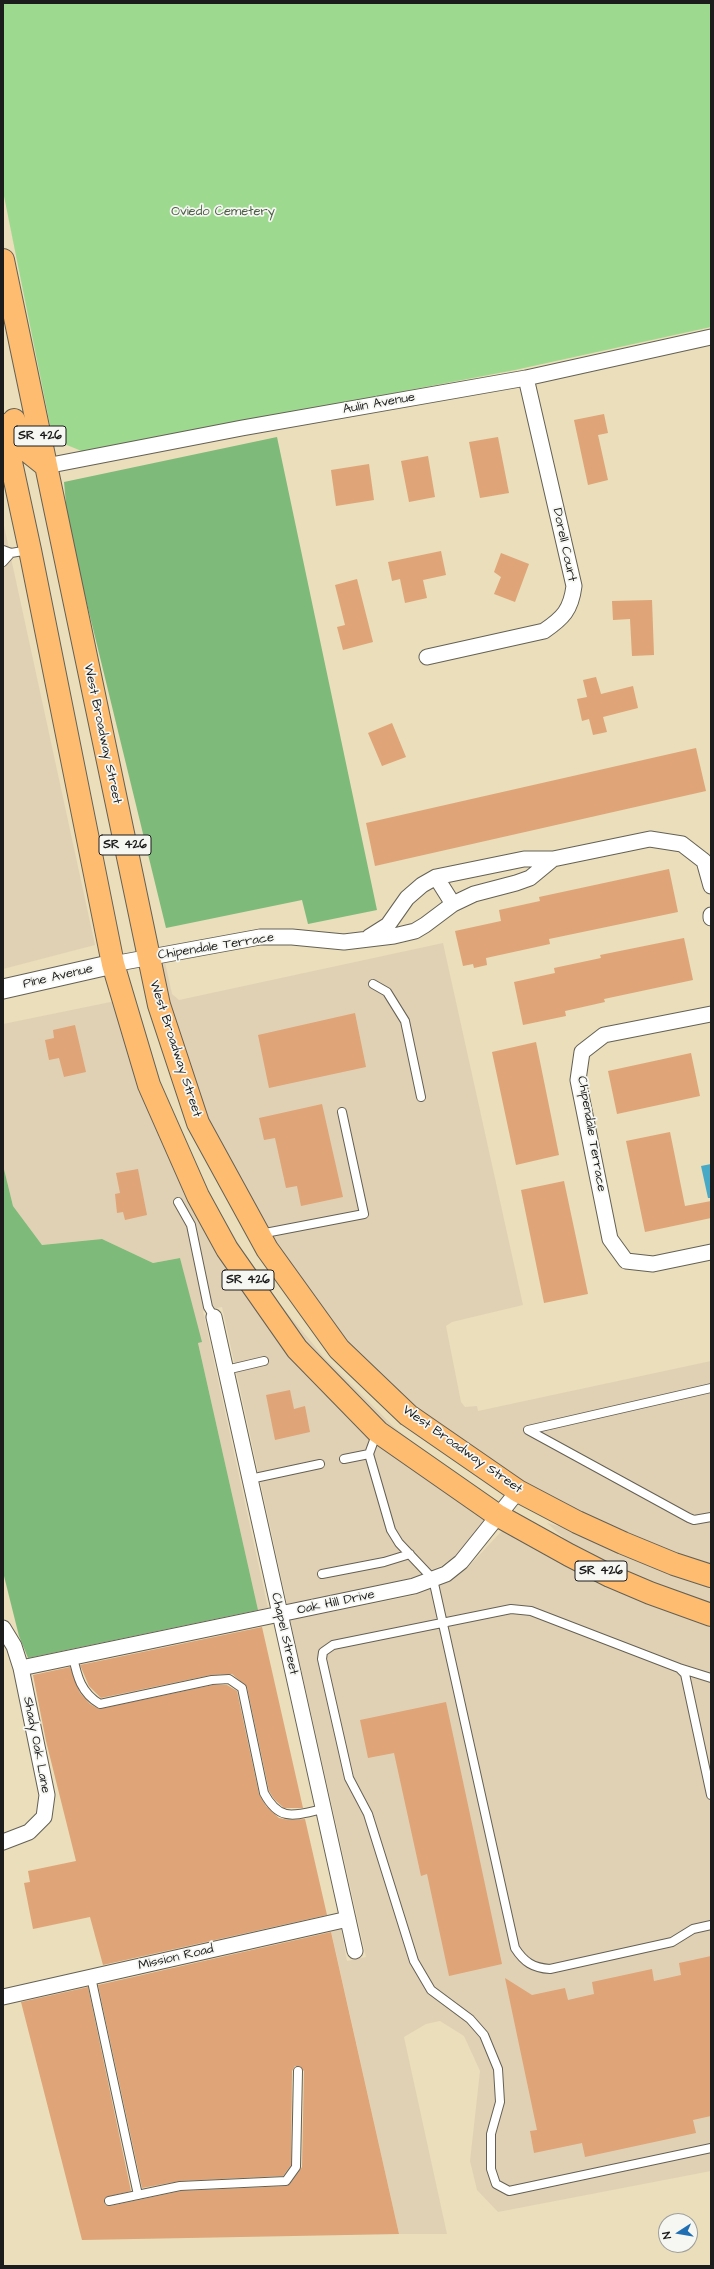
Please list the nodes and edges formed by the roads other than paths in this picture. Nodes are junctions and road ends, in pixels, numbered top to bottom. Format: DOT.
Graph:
graph roads {
  1 [pos="3,260"];
  2 [pos="711,337"];
  3 [pos="526,378"];
  4 [pos="3,413"];
  5 [pos="3,426"];
  6 [pos="46,466"];
  7 [pos="15,551"];
  8 [pos="3,562"];
  9 [pos="77,611"];
  10 [pos="427,657"];
  11 [pos="554,859"];
  12 [pos="436,877"];
  13 [pos="711,886"];
  14 [pos="453,904"];
  15 [pos="400,908"];
  16 [pos="415,931"];
  17 [pos="367,939"];
  18 [pos="148,957"];
  19 [pos="113,964"];
  20 [pos="373,984"];
  21 [pos="3,989"];
  22 [pos="711,1014"];
  23 [pos="421,1097"];
  24 [pos="342,1112"];
  25 [pos="178,1202"];
  26 [pos="259,1234"];
  27 [pos="711,1252"];
  28 [pos="214,1317"];
  29 [pos="264,1361"];
  30 [pos="226,1370"];
  31 [pos="711,1388"];
  32 [pos="378,1432"];
  33 [pos="369,1454"];
  34 [pos="344,1459"];
  35 [pos="320,1464"];
  36 [pos="250,1480"];
  37 [pos="518,1491"];
  38 [pos="498,1515"];
  39 [pos="711,1517"];
  40 [pos="410,1554"];
  41 [pos="322,1574"];
  42 [pos="711,1576"];
  43 [pos="433,1579"];
  44 [pos="279,1614"];
  45 [pos="711,1615"];
  46 [pos="443,1623"];
  47 [pos="3,1628"];
  48 [pos="73,1657"];
  49 [pos="21,1668"];
  50 [pos="679,1668"];
  51 [pos="711,1678"];
  52 [pos="711,1795"];
  53 [pos="323,1809"];
  54 [pos="3,1842"];
  55 [pos="348,1919"];
  56 [pos="711,1925"];
  57 [pos="355,1951"];
  58 [pos="91,1977"];
  59 [pos="3,1998"];
  60 [pos="298,2071"];
  61 [pos="711,2148"];
  62 [pos="138,2195"];
  63 [pos="109,2201"];
  1 -- 6 [label="main road, West Broadway Street / SR 426"];
  2 -- 3 [label="street, Aulin Avenue"];
  3 -- 6 [label="street, Aulin Avenue"];
  3 -- 10 [label="street, Dorell Court"];
  4 -- 6 [label="main road"];
  5 -- 7 [label="main road, SR 426"];
  6 -- 9 [label="main road, West Broadway Street / SR 426"];
  7 -- 8 [label="lane"];
  7 -- 9 [label="main road"];
  7 -- 19 [label="main road, SR 426"];
  9 -- 18 [label="main road, West Broadway Street / SR 426"];
  11 -- 12 [label="street, Chipendale Terrace"];
  11 -- 13 [label="street, Chipendale Terrace"];
  11 -- 14 [label="street, Chipendale Terrace"];
  12 -- 14 [label="street"];
  12 -- 15 [label="street, Chipendale Terrace"];
  14 -- 16 [label="street, Chipendale Terrace"];
  15 -- 16 [label="street"];
  15 -- 17 [label="street, Chipendale Terrace"];
  16 -- 17 [label="street, Chipendale Terrace"];
  17 -- 18 [label="street, Chipendale Terrace"];
  18 -- 19 [label="street, Chipendale Terrace"];
  18 -- 26 [label="main road, West Broadway Street / SR 426"];
  19 -- 21 [label="street, Pine Avenue"];
  19 -- 32 [label="main road, SR 426"];
  20 -- 23 [label="lane"];
  22 -- 27 [label="street, Chipendale Terrace"];
  24 -- 26 [label="lane"];
  25 -- 28 [label="lane"];
  26 -- 37 [label="main road, West Broadway Street / SR 426"];
  28 -- 30 [label="street, Chapel Street"];
  29 -- 30 [label="lane"];
  30 -- 36 [label="street, Chapel Street"];
  31 -- 39 [label="lane"];
  32 -- 33 [label="lane"];
  32 -- 38 [label="main road, SR 426"];
  33 -- 34 [label="lane"];
  33 -- 40 [label="lane"];
  35 -- 36 [label="lane"];
  36 -- 44 [label="street, Chapel Street"];
  37 -- 38 [label="street, Oak Hill Drive"];
  37 -- 42 [label="main road, West Broadway Street / SR 426"];
  38 -- 43 [label="street, Oak Hill Drive"];
  38 -- 45 [label="main road, SR 426"];
  40 -- 41 [label="lane"];
  40 -- 43 [label="lane"];
  43 -- 44 [label="street, Oak Hill Drive"];
  43 -- 46 [label="lane"];
  44 -- 48 [label="street, Oak Hill Drive"];
  44 -- 53 [label="street, Chapel Street"];
  46 -- 50 [label="lane"];
  46 -- 56 [label="lane"];
  46 -- 61 [label="lane"];
  47 -- 49 [label="street, Shady Oak Lane"];
  48 -- 49 [label="street, Oak Hill Drive"];
  48 -- 53 [label="lane"];
  49 -- 54 [label="street, Shady Oak Lane"];
  50 -- 51 [label="lane"];
  50 -- 52 [label="lane"];
  53 -- 55 [label="street, Chapel Street"];
  55 -- 57 [label="street, Chapel Street"];
  55 -- 58 [label="street, Mission Road"];
  58 -- 59 [label="street, Mission Road"];
  58 -- 62 [label="lane"];
  60 -- 62 [label="lane"];
  62 -- 63 [label="lane"];
}
